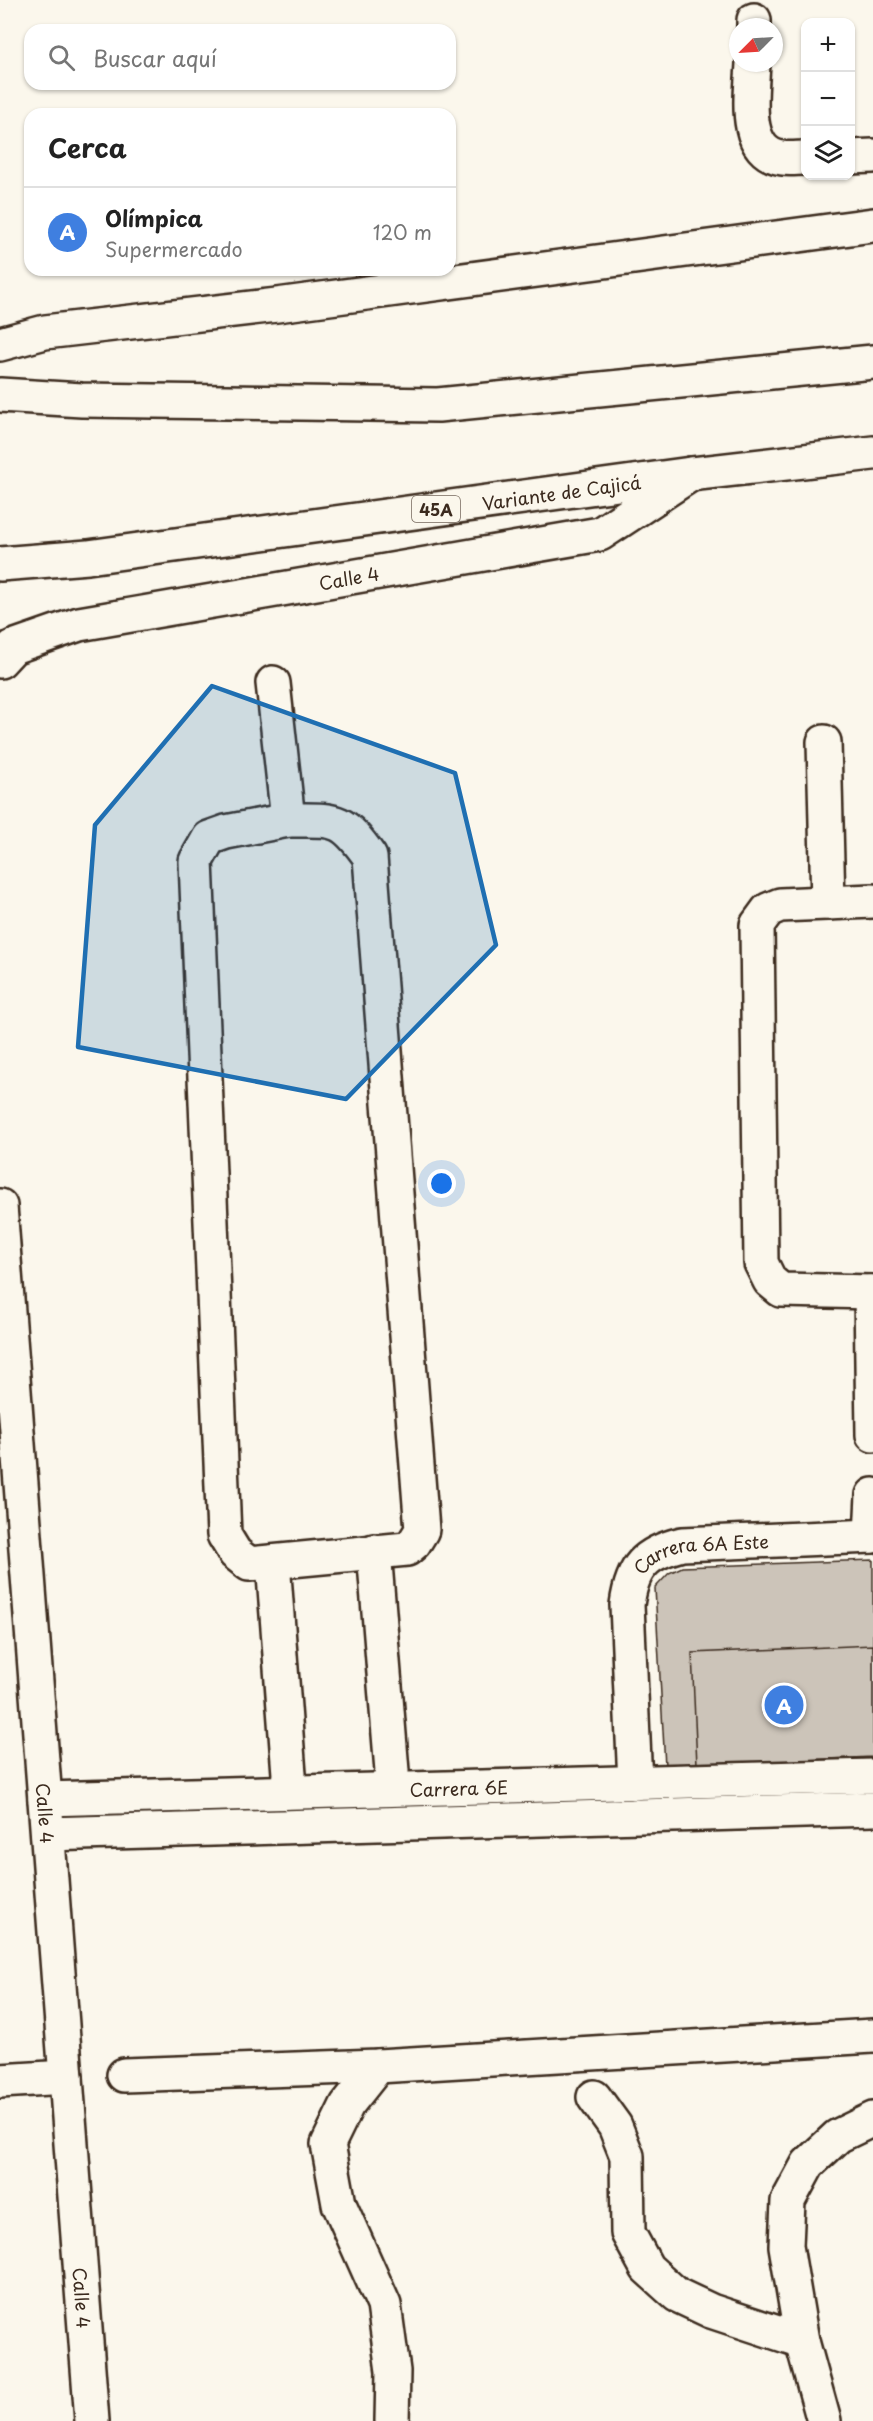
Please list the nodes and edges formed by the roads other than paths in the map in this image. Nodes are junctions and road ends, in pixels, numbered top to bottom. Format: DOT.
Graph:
graph roads {
  1 [pos="753,72"];
  2 [pos="873,156"];
  3 [pos="855,157"];
  4 [pos="801,158"];
  5 [pos="873,225"];
  6 [pos="0,344"];
  7 [pos="869,358"];
  8 [pos="0,395"];
  9 [pos="82,400"];
  10 [pos="0,414"];
  11 [pos="873,453"];
  12 [pos="691,474"];
  13 [pos="0,549"];
  14 [pos="88,557"];
  15 [pos="0,564"];
  16 [pos="0,661"];
  17 [pos="273,683"];
  18 [pos="824,742"];
  19 [pos="288,820"];
  20 [pos="873,901"];
  21 [pos="828,903"];
  22 [pos="0,1206"];
  23 [pos="872,1292"];
  24 [pos="8,1399"];
  25 [pos="873,1435"];
  26 [pos="873,1495"];
  27 [pos="872,1536"];
  28 [pos="374,1551"];
  29 [pos="273,1562"];
  30 [pos="873,1776"];
  31 [pos="635,1783"];
  32 [pos="388,1789"];
  33 [pos="287,1792"];
  34 [pos="45,1799"];
  35 [pos="873,1809"];
  36 [pos="48,1834"];
  37 [pos="873,2036"];
  38 [pos="378,2066"];
  39 [pos="124,2075"];
  40 [pos="66,2077"];
  41 [pos="0,2081"];
  42 [pos="594,2097"];
  43 [pos="873,2119"];
  44 [pos="802,2341"];
  45 [pos="92,2421"];
  46 [pos="392,2421"];
  47 [pos="824,2421"];
  1 -- 4 [label="main road"];
  2 -- 3 [label="main road"];
  5 -- 6 [label="main road"];
  7 -- 9 [label="main road"];
  8 -- 9 [label="main road"];
  9 -- 10 [label="main road"];
  11 -- 12 [label="main road, Variante de Cajicá / 45A"];
  12 -- 14 [label="main road, Variante de Cajicá / 45A"];
  12 -- 16 [label="main road, Calle 4"];
  13 -- 14 [label="main road"];
  14 -- 15 [label="main road, Variante de Cajicá / 45A"];
  17 -- 19 [label="main road"];
  18 -- 21 [label="main road"];
  19 -- 28 [label="main road"];
  19 -- 29 [label="main road"];
  20 -- 21 [label="main road"];
  21 -- 23 [label="main road"];
  22 -- 24 [label="main road, Calle 4"];
  23 -- 25 [label="main road"];
  24 -- 34 [label="main road, Calle 4"];
  26 -- 27 [label="main road"];
  27 -- 31 [label="main road, Carrera 6A Este"];
  28 -- 29 [label="main road"];
  28 -- 32 [label="main road"];
  29 -- 33 [label="main road"];
  30 -- 31 [label="main road, Carrera 6E"];
  31 -- 32 [label="main road, Carrera 6E"];
  32 -- 33 [label="main road, Carrera 6E"];
  33 -- 34 [label="main road, Carrera 6E"];
  34 -- 36 [label="main road, Calle 4"];
  35 -- 36 [label="main road, Carrera 6E"];
  36 -- 40 [label="main road, Calle 4"];
  37 -- 38 [label="main road"];
  38 -- 39 [label="main road"];
  38 -- 46 [label="main road"];
  40 -- 41 [label="main road"];
  40 -- 45 [label="main road, Calle 4"];
  42 -- 44 [label="main road"];
  43 -- 44 [label="main road"];
  44 -- 47 [label="main road"];
}
